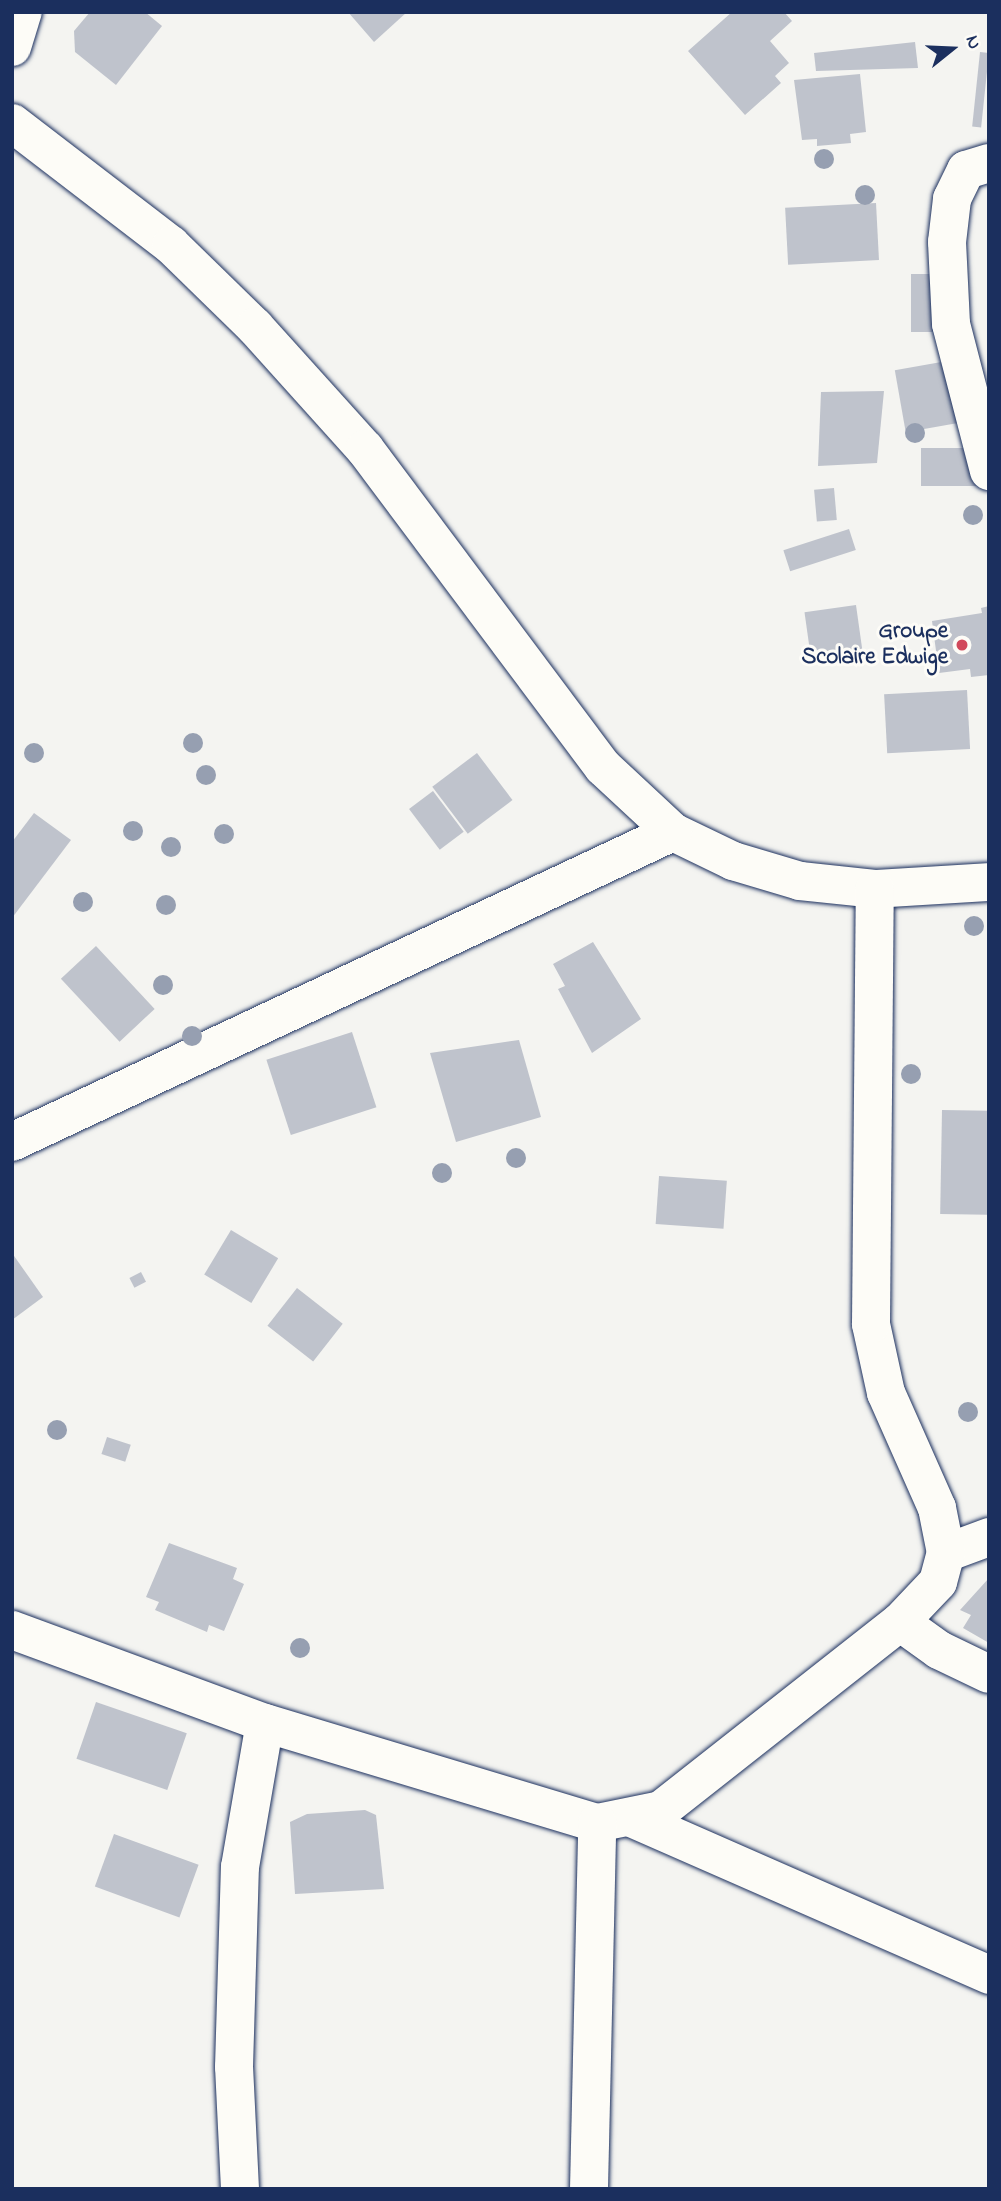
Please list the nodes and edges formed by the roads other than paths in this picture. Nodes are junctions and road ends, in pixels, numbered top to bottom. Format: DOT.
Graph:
graph roads {
  1 [pos="23,12"];
  2 [pos="12,47"];
  3 [pos="12,123"];
  4 [pos="989,163"];
  5 [pos="989,471"];
  6 [pos="673,832"];
  7 [pos="989,882"];
  8 [pos="875,889"];
  9 [pos="12,1142"];
  10 [pos="989,1537"];
  11 [pos="946,1553"];
  12 [pos="900,1622"];
  13 [pos="12,1630"];
  14 [pos="989,1674"];
  15 [pos="265,1723"];
  16 [pos="634,1819"];
  17 [pos="597,1823"];
  18 [pos="989,1975"];
  19 [pos="240,2189"];
  20 [pos="589,2189"];
  1 -- 2 [label="street"];
  3 -- 6 [label="street"];
  4 -- 5 [label="street"];
  6 -- 8 [label="street"];
  6 -- 9 [label="street"];
  7 -- 8 [label="street"];
  8 -- 11 [label="street"];
  10 -- 11 [label="street"];
  11 -- 12 [label="street"];
  12 -- 14 [label="street"];
  12 -- 16 [label="street"];
  13 -- 15 [label="street"];
  15 -- 17 [label="street"];
  15 -- 19 [label="street"];
  16 -- 17 [label="street"];
  16 -- 18 [label="street"];
  17 -- 20 [label="street"];
}
